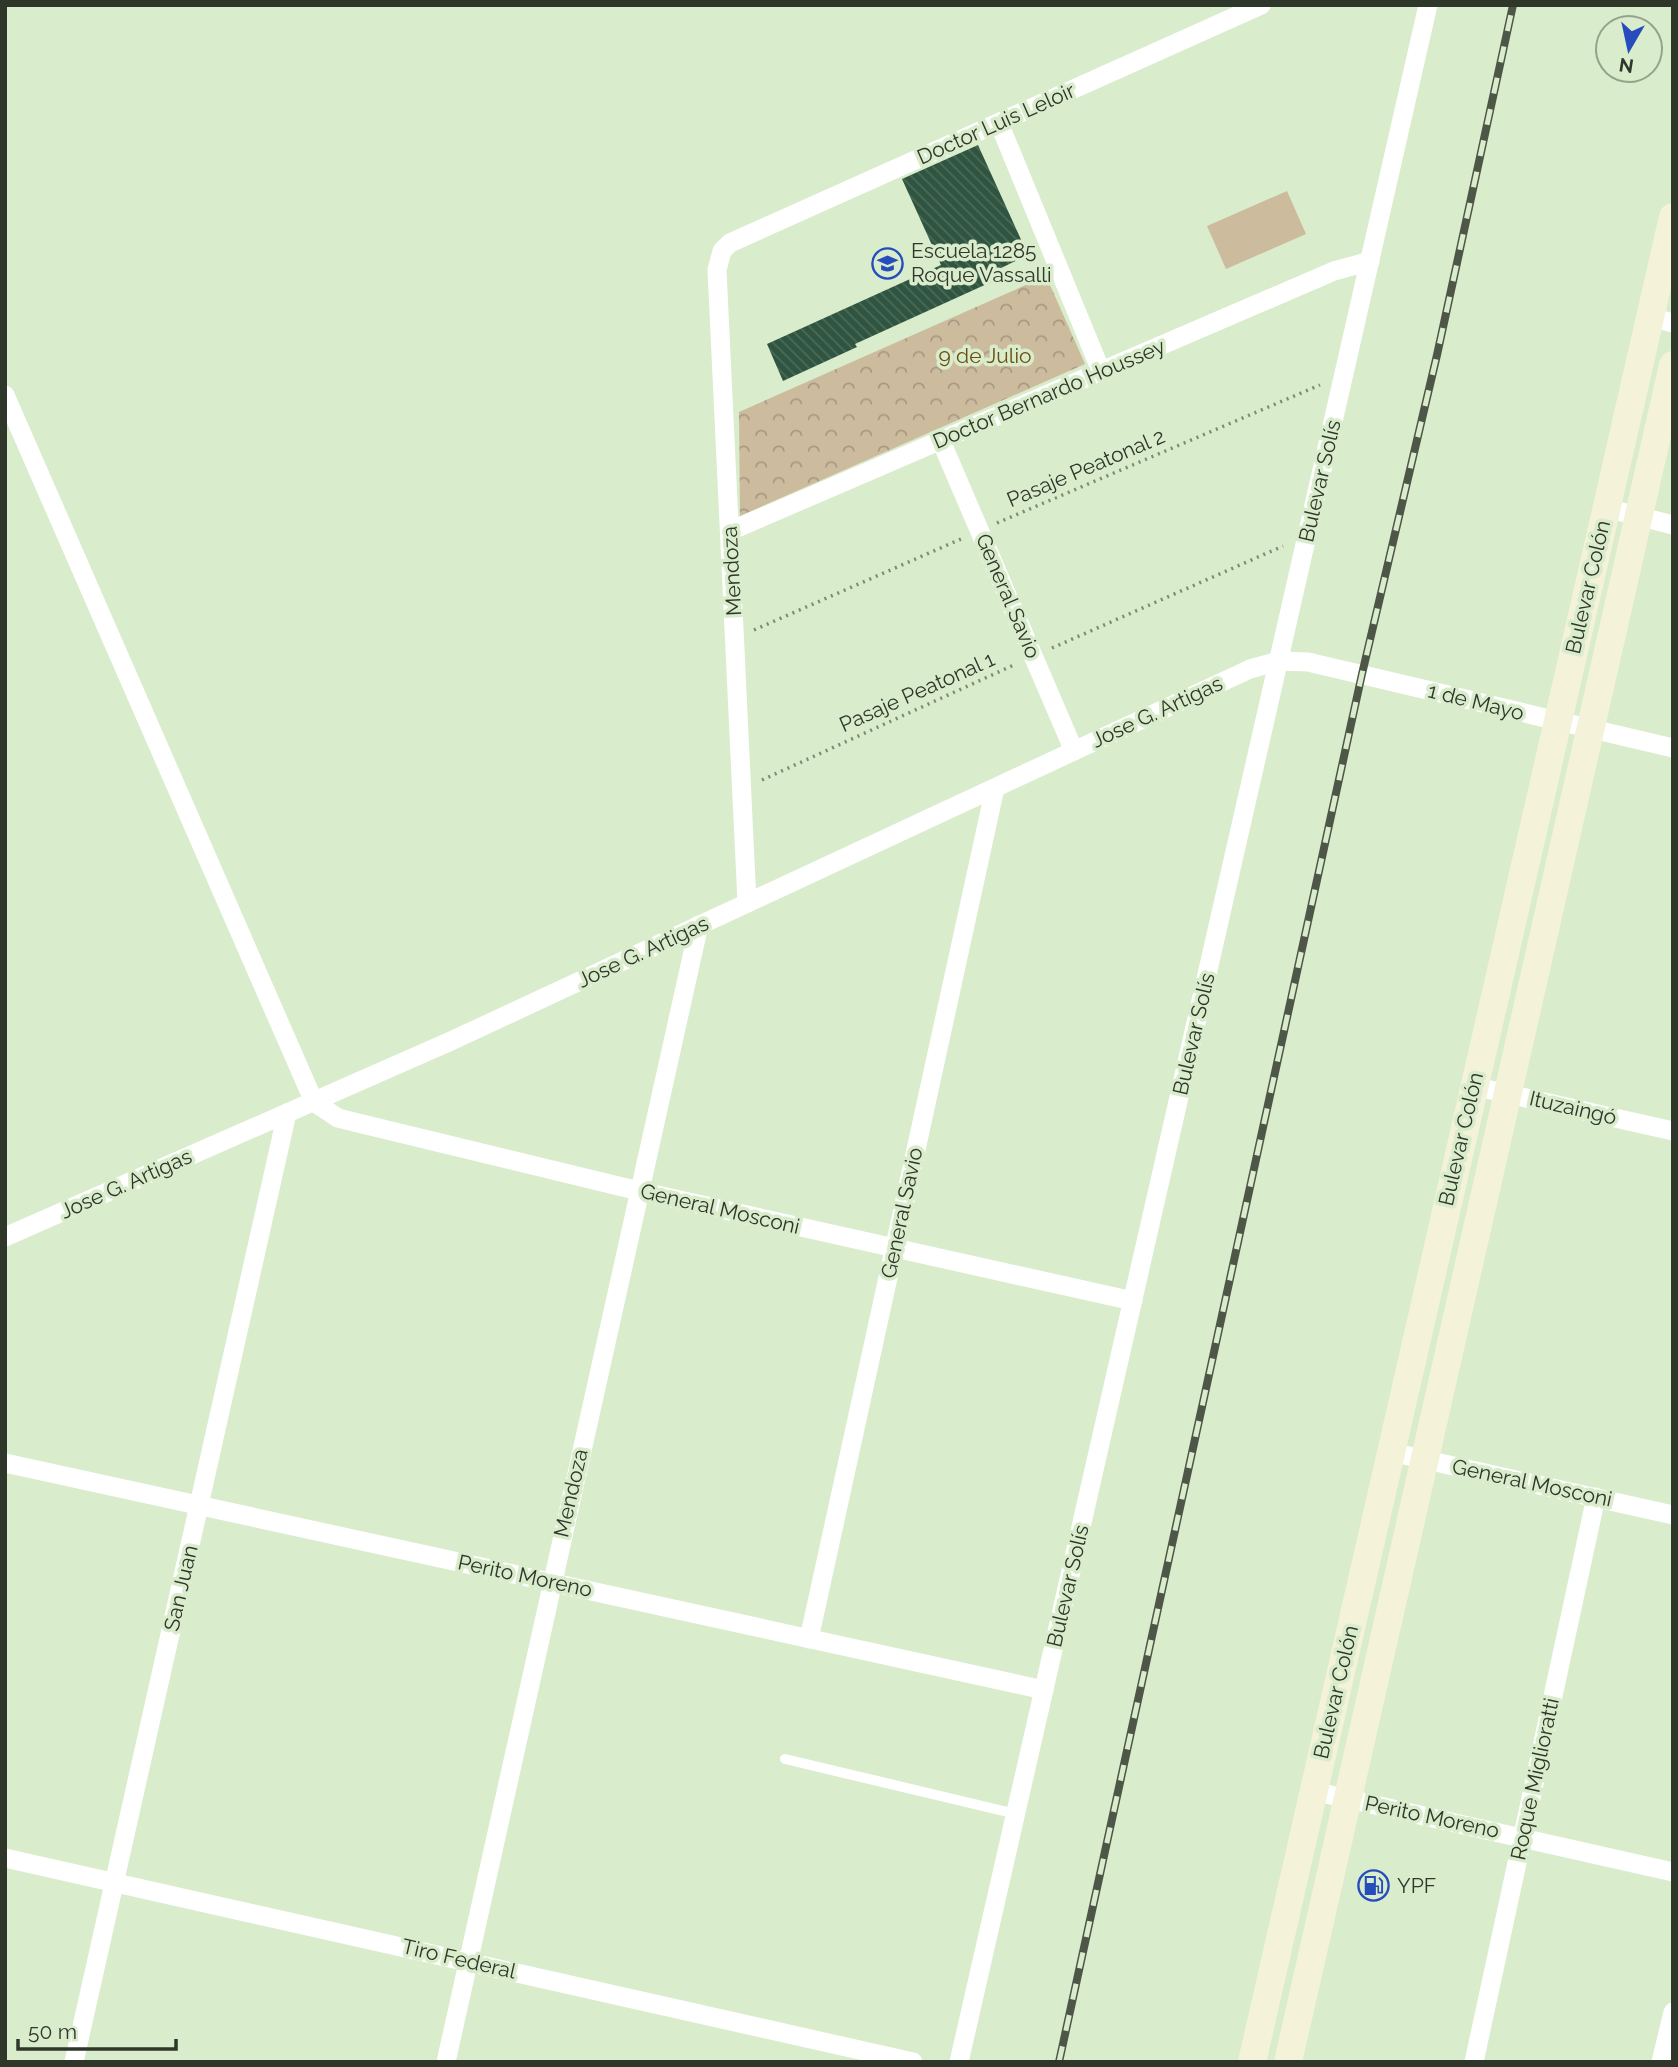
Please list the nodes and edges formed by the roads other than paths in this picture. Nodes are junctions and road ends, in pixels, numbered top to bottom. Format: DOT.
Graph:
graph roads {
  1 [pos="1261,5"];
  2 [pos="1428,5"];
  3 [pos="999,123"];
  4 [pos="1673,218"];
  5 [pos="730,243"];
  6 [pos="1370,261"];
  7 [pos="1662,320"];
  8 [pos="1673,365"];
  9 [pos="1101,372"];
  10 [pos="5,395"];
  11 [pos="941,441"];
  12 [pos="1606,508"];
  13 [pos="1638,517"];
  14 [pos="1673,525"];
  15 [pos="730,531"];
  16 [pos="1279,661"];
  17 [pos="1557,721"];
  18 [pos="1590,729"];
  19 [pos="1673,748"];
  20 [pos="1074,751"];
  21 [pos="995,788"];
  22 [pos="747,903"];
  23 [pos="699,925"];
  24 [pos="1474,1086"];
  25 [pos="1507,1093"];
  26 [pos="314,1102"];
  27 [pos="288,1113"];
  28 [pos="1673,1131"];
  29 [pos="639,1191"];
  30 [pos="5,1237"];
  31 [pos="895,1248"];
  32 [pos="1133,1301"];
  33 [pos="1391,1452"];
  34 [pos="1424,1461"];
  35 [pos="5,1463"];
  36 [pos="1596,1497"];
  37 [pos="199,1505"];
  38 [pos="1673,1514"];
  39 [pos="551,1582"];
  40 [pos="809,1639"];
  41 [pos="1044,1690"];
  42 [pos="785,1759"];
  43 [pos="1313,1791"];
  44 [pos="1348,1799"];
  45 [pos="1016,1814"];
  46 [pos="1522,1837"];
  47 [pos="5,1858"];
  48 [pos="1673,1872"];
  49 [pos="114,1883"];
  50 [pos="1303,1917"];
  51 [pos="467,1961"];
  52 [pos="1673,2012"];
  53 [pos="74,2062"];
  54 [pos="446,2062"];
  55 [pos="913,2062"];
  56 [pos="959,2062"];
  57 [pos="1252,2062"];
  58 [pos="1288,2062"];
  59 [pos="1474,2062"];
  60 [pos="1661,2062"];
  1 -- 3 [label="street, Doctor Luis Leloir"];
  2 -- 6 [label="street, Bulevar Solís"];
  3 -- 5 [label="street, Doctor Luis Leloir"];
  3 -- 9 [label="street"];
  4 -- 7 [label="main road, Bulevar Colón"];
  5 -- 15 [label="street, Mendoza"];
  6 -- 9 [label="street, Doctor Bernardo Houssey"];
  6 -- 16 [label="street, Bulevar Solís"];
  7 -- 12 [label="main road, Bulevar Colón"];
  8 -- 13 [label="main road, Bulevar Colón"];
  9 -- 11 [label="street, Doctor Bernardo Houssey"];
  10 -- 26 [label="street"];
  11 -- 15 [label="street, Doctor Bernardo Houssey"];
  11 -- 20 [label="street, General Savio"];
  12 -- 13 [label="street"];
  12 -- 17 [label="main road, Bulevar Colón"];
  13 -- 14 [label="street"];
  13 -- 18 [label="main road, Bulevar Colón"];
  15 -- 22 [label="street, Mendoza"];
  16 -- 17 [label="street, 1 de Mayo"];
  16 -- 20 [label="street, Jose G. Artigas"];
  16 -- 32 [label="street, Bulevar Solís"];
  17 -- 18 [label="street, 1 de Mayo"];
  17 -- 24 [label="main road, Bulevar Colón"];
  18 -- 19 [label="street, 1 de Mayo"];
  18 -- 25 [label="main road, Bulevar Colón"];
  20 -- 21 [label="street, Jose G. Artigas"];
  21 -- 22 [label="street, Jose G. Artigas"];
  21 -- 31 [label="street, General Savio"];
  22 -- 23 [label="street, Jose G. Artigas"];
  23 -- 26 [label="street, Jose G. Artigas"];
  23 -- 29 [label="street, Mendoza"];
  24 -- 25 [label="street, Ituzaingó"];
  24 -- 33 [label="main road, Bulevar Colón"];
  25 -- 28 [label="street, Ituzaingó"];
  25 -- 34 [label="main road, Bulevar Colón"];
  26 -- 27 [label="street, Jose G. Artigas"];
  26 -- 29 [label="street, General Mosconi"];
  27 -- 30 [label="street, Jose G. Artigas"];
  27 -- 37 [label="street, San Juan"];
  29 -- 31 [label="street, General Mosconi"];
  29 -- 39 [label="street, Mendoza"];
  31 -- 32 [label="street, General Mosconi"];
  31 -- 40 [label="street, General Savio"];
  32 -- 41 [label="street, Bulevar Solís"];
  33 -- 34 [label="street, General Mosconi"];
  33 -- 43 [label="main road, Bulevar Colón"];
  34 -- 36 [label="street, General Mosconi"];
  34 -- 44 [label="main road, Bulevar Colón"];
  35 -- 37 [label="street, Perito Moreno"];
  36 -- 38 [label="street, General Mosconi"];
  36 -- 46 [label="street, Roque Miglioratti"];
  37 -- 39 [label="street, Perito Moreno"];
  37 -- 49 [label="street, San Juan"];
  39 -- 40 [label="street, Perito Moreno"];
  39 -- 51 [label="street, Mendoza"];
  40 -- 41 [label="street, Perito Moreno"];
  41 -- 45 [label="street, Bulevar Solís"];
  42 -- 45 [label="lane"];
  43 -- 44 [label="street, Perito Moreno"];
  43 -- 50 [label="main road, Bulevar Colón"];
  44 -- 46 [label="street, Perito Moreno"];
  44 -- 50 [label="main road, Bulevar Colón"];
  45 -- 56 [label="street, Bulevar Solís"];
  46 -- 48 [label="street, Perito Moreno"];
  46 -- 59 [label="street, Roque Miglioratti"];
  47 -- 49 [label="street, Tiro Federal"];
  49 -- 51 [label="street, Tiro Federal"];
  49 -- 53 [label="street, San Juan"];
  50 -- 57 [label="main road, Bulevar Colón"];
  50 -- 58 [label="main road, Bulevar Colón"];
  51 -- 54 [label="street, Mendoza"];
  51 -- 55 [label="street, Tiro Federal"];
  52 -- 60 [label="street"];
}
